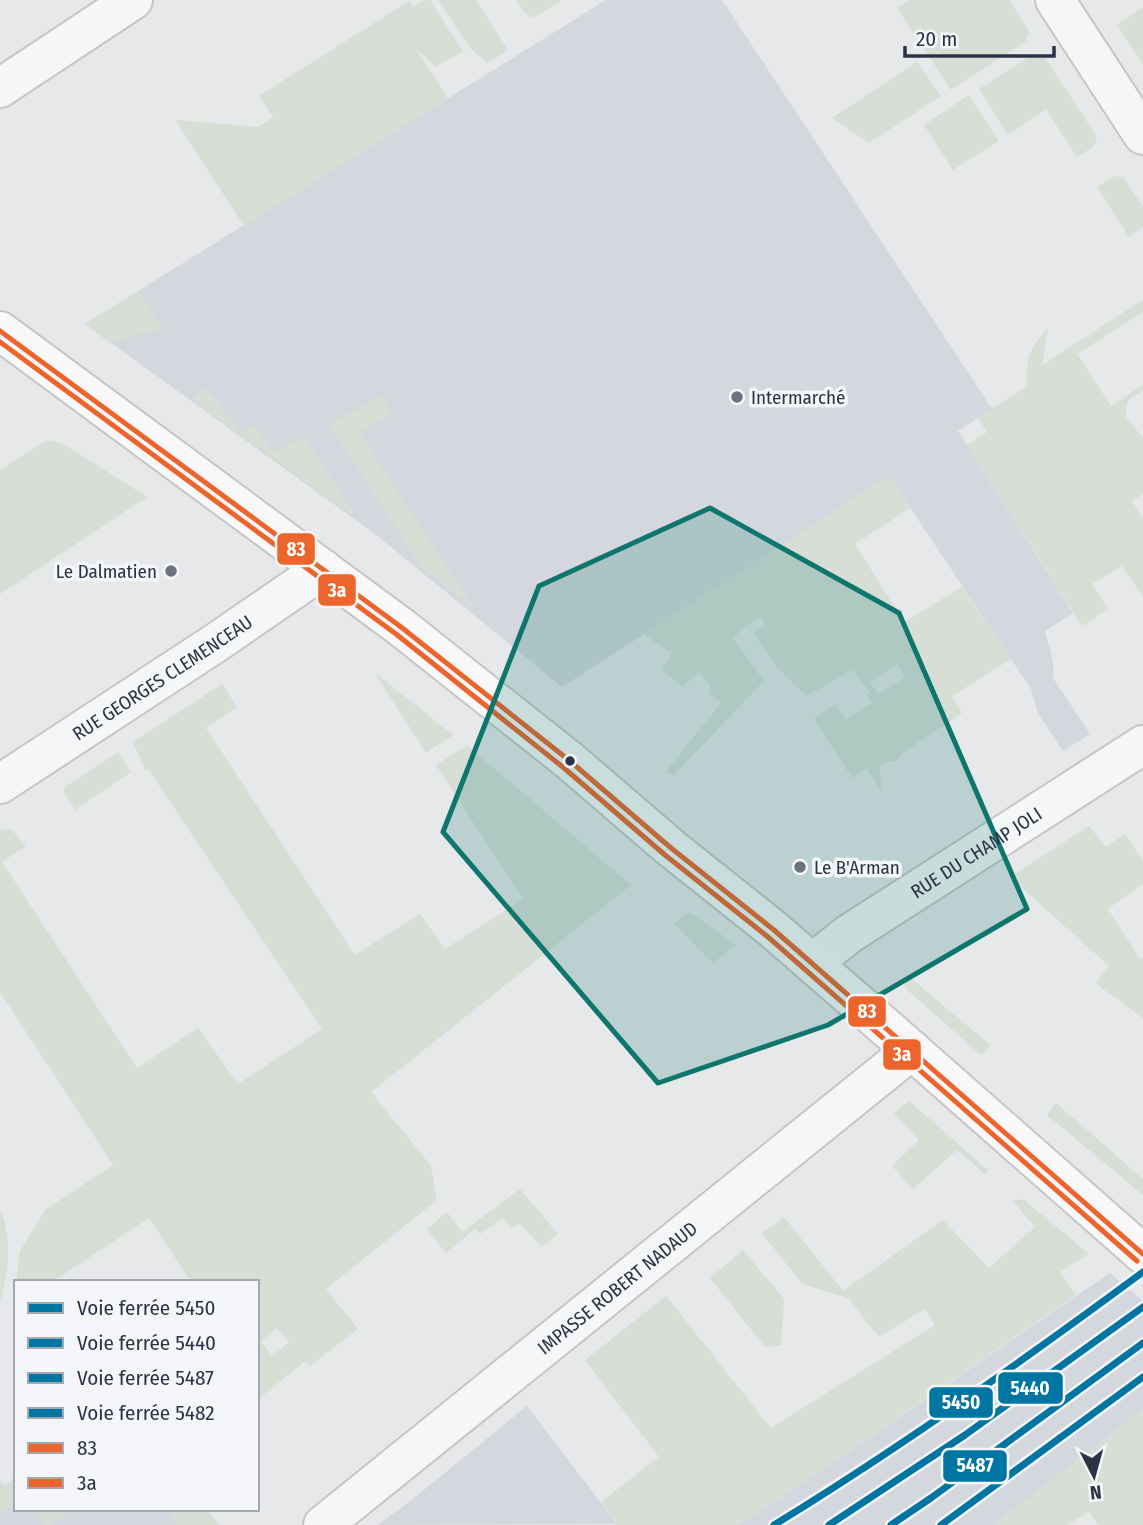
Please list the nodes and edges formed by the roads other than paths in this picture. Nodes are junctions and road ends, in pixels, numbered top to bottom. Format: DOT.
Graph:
graph roads {
  1 [pos="133,0"];
  2 [pos="1055,0"];
  3 [pos="0,88"];
  4 [pos="1143,135"];
  5 [pos="0,331"];
  6 [pos="323,569"];
  7 [pos="1143,745"];
  8 [pos="0,784"];
  9 [pos="811,963"];
  10 [pos="912,1050"];
  11 [pos="1143,1254"];
  12 [pos="323,1525"];
  1 -- 3 [label="street"];
  2 -- 4 [label="street"];
  5 -- 6 [label="main road"];
  6 -- 8 [label="street, RUE GEORGES CLEMENCEAU"];
  6 -- 9 [label="main road"];
  7 -- 9 [label="street, RUE DU CHAMP JOLI"];
  9 -- 10 [label="main road"];
  10 -- 11 [label="main road"];
  10 -- 12 [label="street, IMPASSE ROBERT NADAUD"];
}
